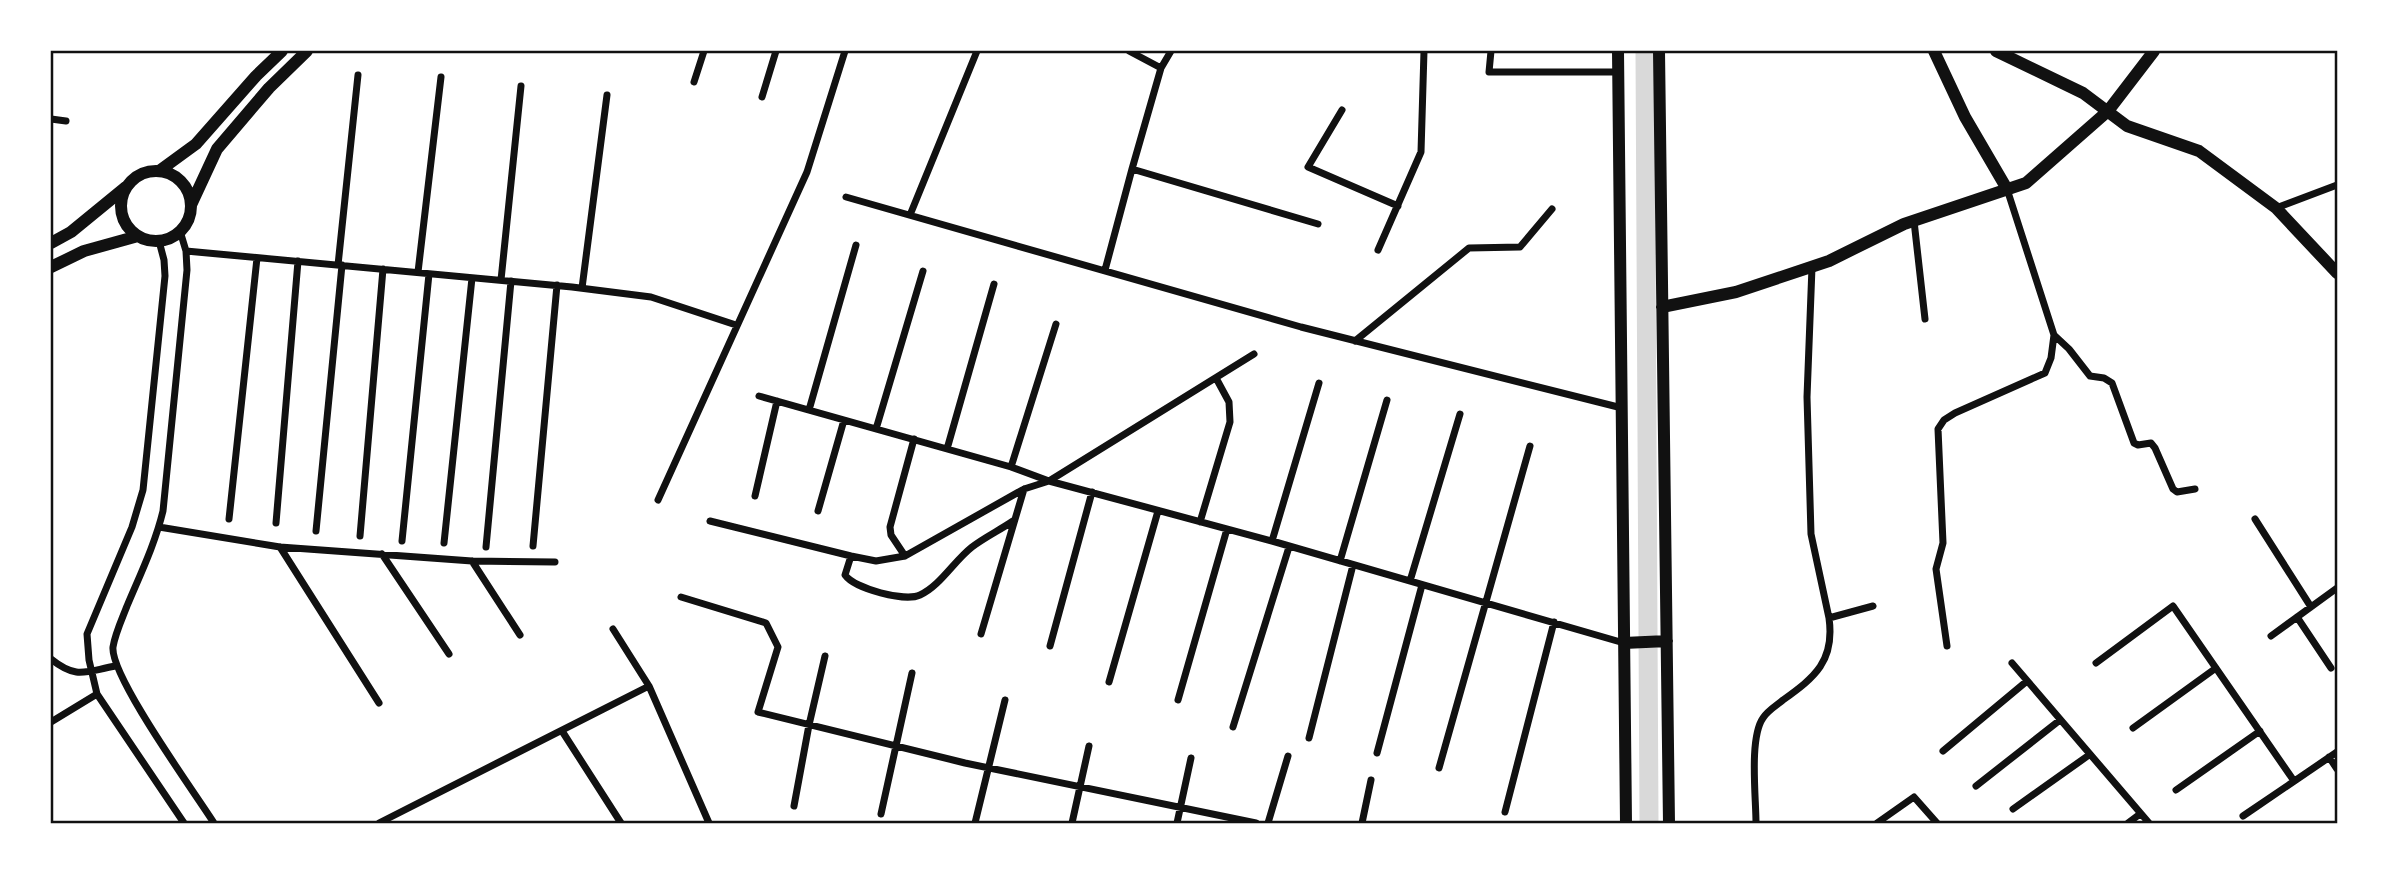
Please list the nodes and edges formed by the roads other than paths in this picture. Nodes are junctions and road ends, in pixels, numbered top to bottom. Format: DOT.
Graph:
graph roads {
  1 [pos="282,51"];
  2 [pos="307,51"];
  3 [pos="704,51"];
  4 [pos="776,51"];
  5 [pos="845,51"];
  6 [pos="977,51"];
  7 [pos="1129,51"];
  8 [pos="1171,51"];
  9 [pos="1424,51"];
  10 [pos="1490,51"];
  11 [pos="1618,51"];
  12 [pos="1658,51"];
  13 [pos="1934,51"];
  14 [pos="1996,51"];
  15 [pos="2154,51"];
  16 [pos="1161,68"];
  17 [pos="1618,72"];
  18 [pos="358,75"];
  19 [pos="442,76"];
  20 [pos="694,82"];
  21 [pos="521,86"];
  22 [pos="607,95"];
  23 [pos="762,97"];
  24 [pos="1342,110"];
  25 [pos="2108,111"];
  26 [pos="51,119"];
  27 [pos="66,121"];
  28 [pos="1132,169"];
  29 [pos="159,171"];
  30 [pos="2337,185"];
  31 [pos="127,187"];
  32 [pos="2007,189"];
  33 [pos="846,197"];
  34 [pos="191,205"];
  35 [pos="1398,206"];
  36 [pos="2276,208"];
  37 [pos="1552,209"];
  38 [pos="910,215"];
  39 [pos="1914,221"];
  40 [pos="1318,224"];
  41 [pos="180,231"];
  42 [pos="138,236"];
  43 [pos="159,241"];
  44 [pos="51,243"];
  45 [pos="856,245"];
  46 [pos="1378,250"];
  47 [pos="186,251"];
  48 [pos="257,258"];
  49 [pos="298,261"];
  50 [pos="340,265"];
  51 [pos="51,267"];
  52 [pos="1812,267"];
  53 [pos="383,269"];
  54 [pos="1105,270"];
  55 [pos="923,271"];
  56 [pos="418,272"];
  57 [pos="2337,273"];
  58 [pos="429,274"];
  59 [pos="472,278"];
  60 [pos="501,280"];
  61 [pos="511,281"];
  62 [pos="994,284"];
  63 [pos="557,285"];
  64 [pos="582,288"];
  65 [pos="1662,307"];
  66 [pos="1925,319"];
  67 [pos="1056,324"];
  68 [pos="736,325"];
  69 [pos="2054,335"];
  70 [pos="1355,341"];
  71 [pos="1254,354"];
  72 [pos="1216,378"];
  73 [pos="1319,383"];
  74 [pos="759,396"];
  75 [pos="1387,400"];
  76 [pos="777,401"];
  77 [pos="1622,408"];
  78 [pos="809,410"];
  79 [pos="1460,414"];
  80 [pos="844,420"];
  81 [pos="876,429"];
  82 [pos="914,439"];
  83 [pos="1530,446"];
  84 [pos="947,449"];
  85 [pos="1011,467"];
  86 [pos="1049,481"];
  87 [pos="1024,489"];
  88 [pos="2194,489"];
  89 [pos="1092,492"];
  90 [pos="755,496"];
  91 [pos="658,499"];
  92 [pos="818,511"];
  93 [pos="1158,511"];
  94 [pos="229,519"];
  95 [pos="2255,519"];
  96 [pos="710,521"];
  97 [pos="1013,521"];
  98 [pos="1199,522"];
  99 [pos="276,523"];
  100 [pos="159,527"];
  101 [pos="1227,529"];
  102 [pos="316,531"];
  103 [pos="360,536"];
  104 [pos="402,541"];
  105 [pos="1272,541"];
  106 [pos="444,543"];
  107 [pos="533,546"];
  108 [pos="280,547"];
  109 [pos="486,547"];
  110 [pos="1289,547"];
  111 [pos="382,554"];
  112 [pos="851,556"];
  113 [pos="905,556"];
  114 [pos="472,561"];
  115 [pos="1340,561"];
  116 [pos="555,562"];
  117 [pos="1353,565"];
  118 [pos="1410,581"];
  119 [pos="1422,584"];
  120 [pos="2337,587"];
  121 [pos="681,597"];
  122 [pos="1486,603"];
  123 [pos="1873,606"];
  124 [pos="2311,607"];
  125 [pos="2297,617"];
  126 [pos="1829,618"];
  127 [pos="1554,622"];
  128 [pos="613,629"];
  129 [pos="981,634"];
  130 [pos="520,635"];
  131 [pos="2271,636"];
  132 [pos="1667,641"];
  133 [pos="1624,643"];
  134 [pos="1050,646"];
  135 [pos="1947,646"];
  136 [pos="449,654"];
  137 [pos="825,656"];
  138 [pos="51,659"];
  139 [pos="2012,663"];
  140 [pos="2096,663"];
  141 [pos="116,666"];
  142 [pos="2216,668"];
  143 [pos="2331,668"];
  144 [pos="91,670"];
  145 [pos="912,673"];
  146 [pos="2027,681"];
  147 [pos="1109,682"];
  148 [pos="649,686"];
  149 [pos="97,694"];
  150 [pos="1006,700"];
  151 [pos="1178,700"];
  152 [pos="379,703"];
  153 [pos="2060,720"];
  154 [pos="51,722"];
  155 [pos="809,725"];
  156 [pos="1233,727"];
  157 [pos="2133,727"];
  158 [pos="562,730"];
  159 [pos="2260,731"];
  160 [pos="1309,738"];
  161 [pos="896,746"];
  162 [pos="1089,746"];
  163 [pos="1943,751"];
  164 [pos="2337,752"];
  165 [pos="1377,753"];
  166 [pos="2089,755"];
  167 [pos="1288,756"];
  168 [pos="2329,757"];
  169 [pos="1191,758"];
  170 [pos="989,768"];
  171 [pos="1439,768"];
  172 [pos="2337,769"];
  173 [pos="1371,780"];
  174 [pos="2294,781"];
  175 [pos="1976,786"];
  176 [pos="1081,787"];
  177 [pos="2176,790"];
  178 [pos="794,806"];
  179 [pos="1181,807"];
  180 [pos="2013,809"];
  181 [pos="1504,812"];
  182 [pos="881,814"];
  183 [pos="2140,814"];
  184 [pos="2243,816"];
  185 [pos="180,822"];
  186 [pos="214,823"];
  187 [pos="379,823"];
  188 [pos="621,823"];
  189 [pos="709,823"];
  190 [pos="975,823"];
  191 [pos="1072,823"];
  192 [pos="1177,823"];
  193 [pos="1256,823"];
  194 [pos="1268,823"];
  195 [pos="1362,823"];
  196 [pos="1626,823"];
  197 [pos="1669,823"];
  198 [pos="1756,823"];
  199 [pos="1877,823"];
  200 [pos="1937,823"];
  201 [pos="2128,823"];
  202 [pos="2149,823"];
  1 -- 29 [label="street"];
  2 -- 34 [label="street"];
  3 -- 20 [label="street"];
  4 -- 23 [label="street"];
  5 -- 68 [label="street"];
  6 -- 38 [label="street"];
  7 -- 16 [label="street"];
  8 -- 16 [label="street"];
  9 -- 35 [label="street"];
  10 -- 17 [label="street"];
  11 -- 17 [label="street"];
  12 -- 65 [label="street"];
  13 -- 32 [label="street"];
  14 -- 25 [label="street"];
  15 -- 25 [label="street"];
  16 -- 28 [label="street"];
  17 -- 77 [label="street"];
  18 -- 50 [label="street"];
  19 -- 56 [label="street"];
  21 -- 60 [label="street"];
  22 -- 64 [label="street"];
  24 -- 35 [label="street"];
  25 -- 32 [label="street"];
  25 -- 36 [label="street"];
  26 -- 27 [label="street"];
  28 -- 40 [label="street"];
  28 -- 54 [label="street"];
  29 -- 31 [label="street"];
  29 -- 34 [label="street"];
  30 -- 36 [label="street"];
  31 -- 42 [label="street"];
  31 -- 44 [label="street"];
  32 -- 39 [label="street"];
  32 -- 69 [label="street"];
  33 -- 38 [label="street"];
  34 -- 41 [label="street"];
  35 -- 46 [label="street"];
  36 -- 57 [label="street"];
  37 -- 70 [label="street"];
  38 -- 54 [label="street"];
  39 -- 52 [label="street"];
  39 -- 66 [label="street"];
  41 -- 43 [label="street"];
  41 -- 47 [label="street"];
  42 -- 43 [label="street"];
  42 -- 51 [label="street"];
  43 -- 144 [label="street"];
  45 -- 78 [label="street"];
  47 -- 48 [label="street"];
  47 -- 100 [label="street"];
  48 -- 49 [label="street"];
  48 -- 94 [label="street"];
  49 -- 50 [label="street"];
  49 -- 99 [label="street"];
  50 -- 53 [label="street"];
  50 -- 102 [label="street"];
  52 -- 65 [label="street"];
  52 -- 126 [label="street"];
  53 -- 56 [label="street"];
  53 -- 103 [label="street"];
  54 -- 70 [label="street"];
  55 -- 81 [label="street"];
  56 -- 58 [label="street"];
  58 -- 59 [label="street"];
  58 -- 104 [label="street"];
  59 -- 60 [label="street"];
  59 -- 106 [label="street"];
  60 -- 61 [label="street"];
  61 -- 63 [label="street"];
  61 -- 109 [label="street"];
  62 -- 84 [label="street"];
  63 -- 64 [label="street"];
  63 -- 107 [label="street"];
  64 -- 68 [label="street"];
  65 -- 132 [label="street"];
  67 -- 85 [label="street"];
  68 -- 91 [label="street"];
  69 -- 88 [label="street"];
  69 -- 135 [label="street"];
  70 -- 77 [label="street"];
  71 -- 72 [label="street"];
  72 -- 86 [label="street"];
  72 -- 98 [label="street"];
  73 -- 105 [label="street"];
  74 -- 76 [label="street"];
  75 -- 115 [label="street"];
  76 -- 78 [label="street"];
  76 -- 90 [label="street"];
  77 -- 133 [label="street"];
  78 -- 80 [label="street"];
  79 -- 118 [label="street"];
  80 -- 81 [label="street"];
  80 -- 92 [label="street"];
  81 -- 82 [label="street"];
  82 -- 84 [label="street"];
  82 -- 113 [label="street"];
  83 -- 122 [label="street"];
  84 -- 85 [label="street"];
  85 -- 86 [label="street"];
  86 -- 87 [label="street"];
  86 -- 89 [label="street"];
  87 -- 97 [label="street"];
  87 -- 113 [label="street"];
  89 -- 93 [label="street"];
  89 -- 134 [label="street"];
  93 -- 98 [label="street"];
  93 -- 147 [label="street"];
  95 -- 124 [label="street"];
  96 -- 112 [label="street"];
  97 -- 112 [label="street"];
  97 -- 129 [label="street"];
  98 -- 101 [label="street"];
  100 -- 108 [label="street"];
  100 -- 141 [label="street"];
  101 -- 105 [label="street"];
  101 -- 151 [label="street"];
  105 -- 110 [label="street"];
  108 -- 111 [label="street"];
  108 -- 152 [label="street"];
  110 -- 115 [label="street"];
  110 -- 156 [label="street"];
  111 -- 114 [label="street"];
  111 -- 136 [label="street"];
  112 -- 113 [label="street"];
  114 -- 116 [label="street"];
  114 -- 130 [label="street"];
  115 -- 117 [label="street"];
  117 -- 118 [label="street"];
  117 -- 160 [label="street"];
  118 -- 119 [label="street"];
  119 -- 122 [label="street"];
  119 -- 165 [label="street"];
  120 -- 124 [label="street"];
  121 -- 155 [label="street"];
  122 -- 127 [label="street"];
  122 -- 171 [label="street"];
  123 -- 126 [label="street"];
  124 -- 125 [label="street"];
  125 -- 131 [label="street"];
  125 -- 143 [label="street"];
  126 -- 198 [label="street"];
  127 -- 133 [label="street"];
  127 -- 181 [label="street"];
  128 -- 148 [label="street"];
  132 -- 133 [label="street"];
  132 -- 197 [label="street"];
  133 -- 196 [label="street"];
  137 -- 155 [label="street"];
  138 -- 144 [label="street"];
  139 -- 146 [label="street"];
  140 -- 142 [label="street"];
  141 -- 144 [label="street"];
  141 -- 186 [label="street"];
  142 -- 157 [label="street"];
  142 -- 159 [label="street"];
  144 -- 149 [label="street"];
  145 -- 161 [label="street"];
  146 -- 153 [label="street"];
  146 -- 163 [label="street"];
  148 -- 158 [label="street"];
  148 -- 189 [label="street"];
  149 -- 154 [label="street"];
  149 -- 185 [label="street"];
  150 -- 170 [label="street"];
  153 -- 166 [label="street"];
  153 -- 175 [label="street"];
  155 -- 161 [label="street"];
  155 -- 178 [label="street"];
  158 -- 187 [label="street"];
  158 -- 188 [label="street"];
  159 -- 174 [label="street"];
  159 -- 177 [label="street"];
  161 -- 170 [label="street"];
  161 -- 182 [label="street"];
  162 -- 176 [label="street"];
  164 -- 168 [label="street"];
  166 -- 180 [label="street"];
  166 -- 183 [label="street"];
  167 -- 194 [label="street"];
  168 -- 172 [label="street"];
  168 -- 174 [label="street"];
  169 -- 179 [label="street"];
  170 -- 176 [label="street"];
  170 -- 190 [label="street"];
  173 -- 195 [label="street"];
  174 -- 184 [label="street"];
  176 -- 179 [label="street"];
  176 -- 191 [label="street"];
  179 -- 192 [label="street"];
  179 -- 193 [label="street"];
  183 -- 201 [label="street"];
  183 -- 202 [label="street"];
  199 -- 200 [label="street"];
}
